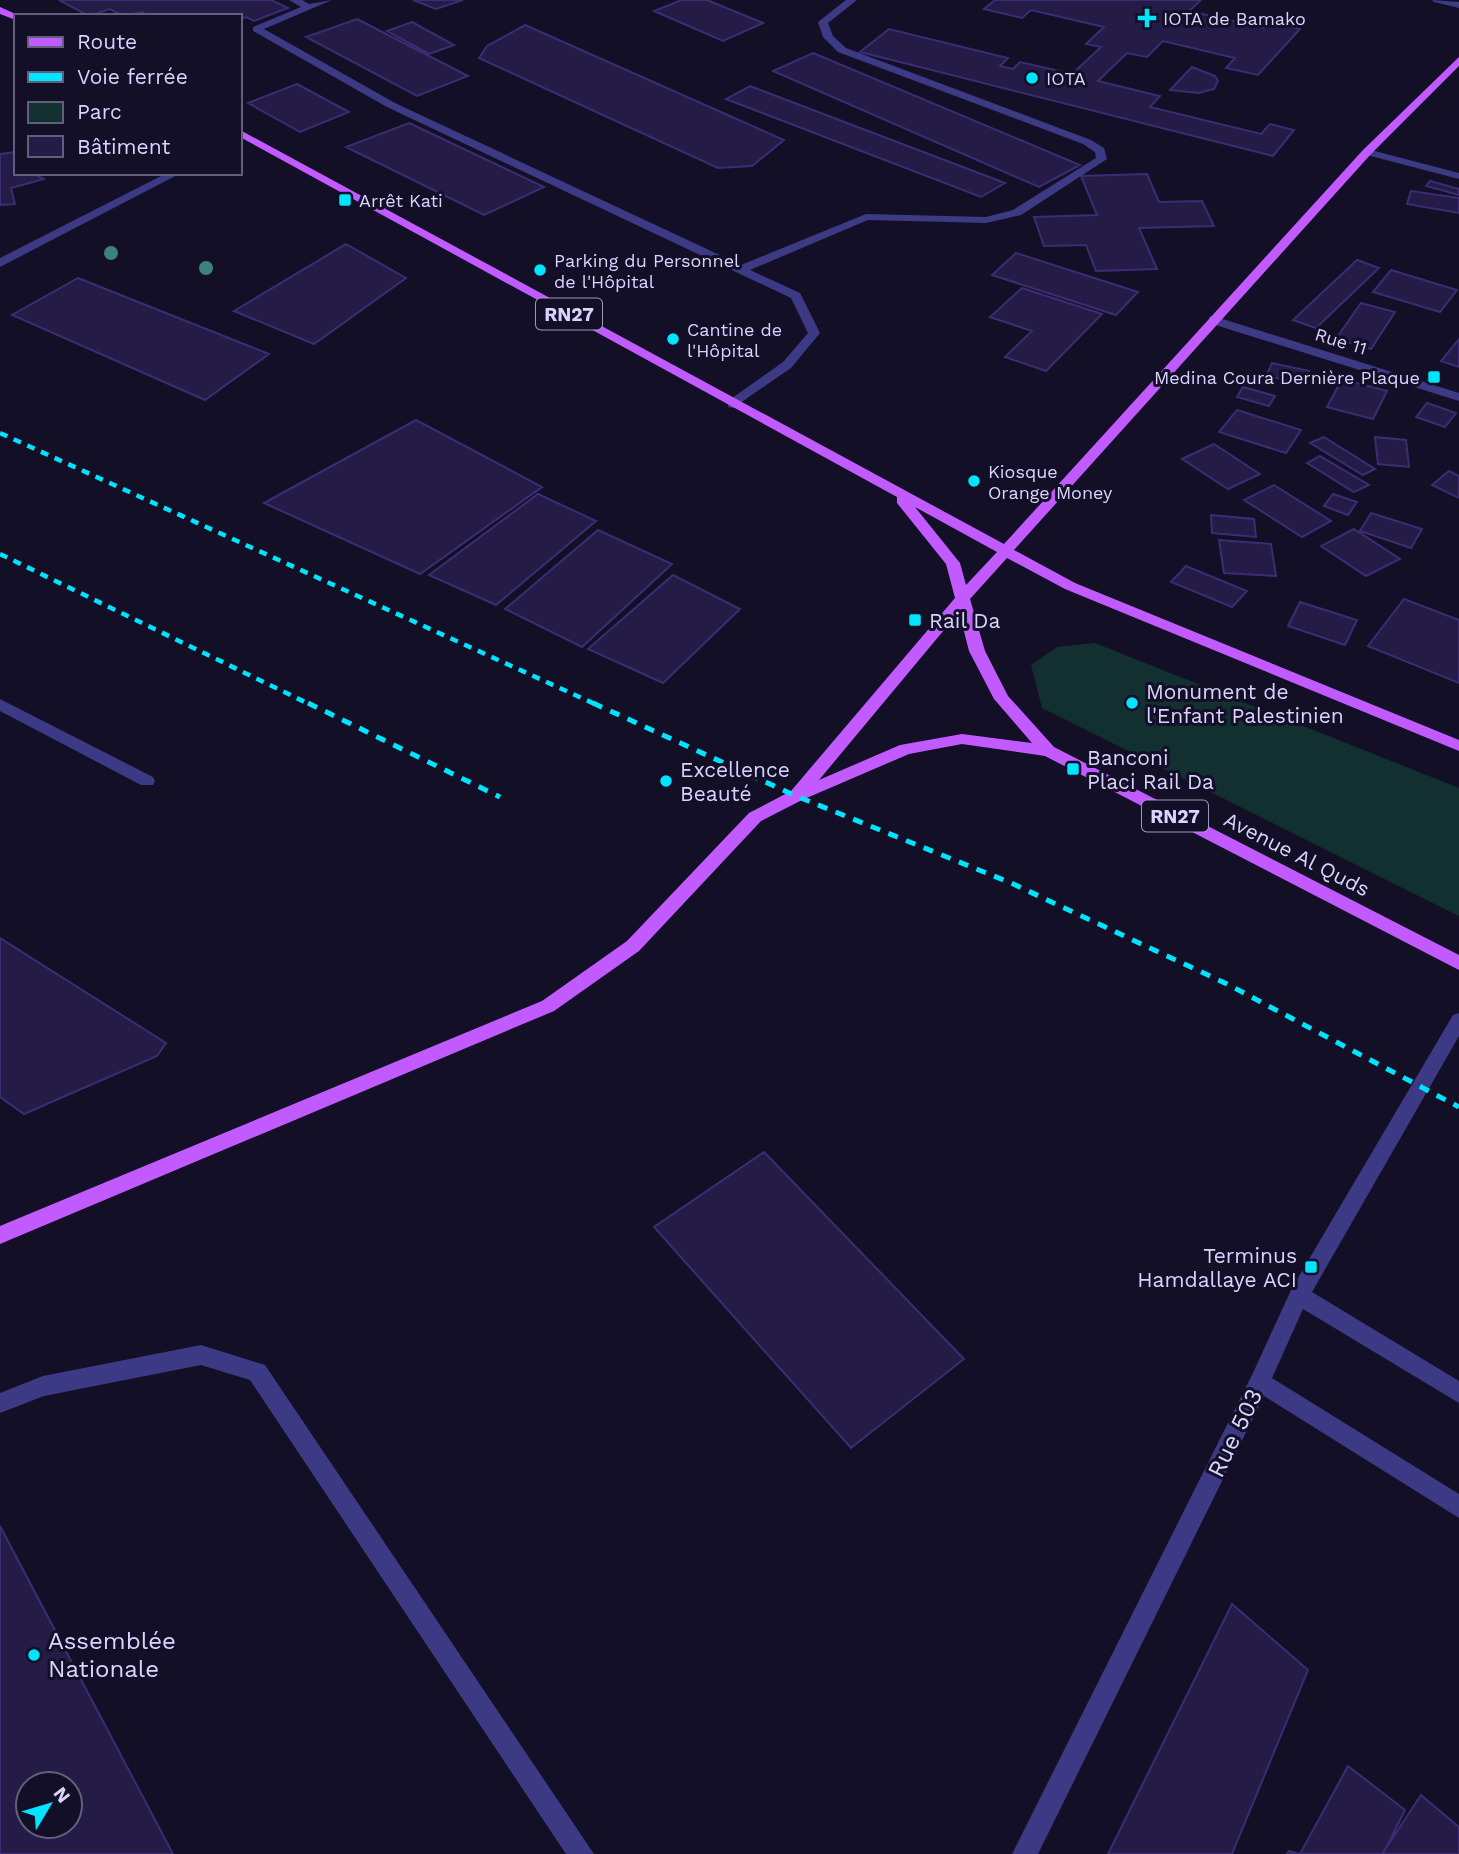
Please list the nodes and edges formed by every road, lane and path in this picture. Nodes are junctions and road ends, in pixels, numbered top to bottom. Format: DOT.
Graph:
graph roads {
  1 [pos="293,0"];
  2 [pos="327,0"];
  3 [pos="852,0"];
  4 [pos="1437,0"];
  5 [pos="1459,5"];
  6 [pos="309,8"];
  7 [pos="1459,60"];
  8 [pos="242,136"];
  9 [pos="1367,152"];
  10 [pos="172,175"];
  11 [pos="1459,176"];
  12 [pos="0,263"];
  13 [pos="740,270"];
  14 [pos="1213,320"];
  15 [pos="1459,397"];
  16 [pos="733,404"];
  17 [pos="893,490"];
  18 [pos="1007,552"];
  19 [pos="962,599"];
  20 [pos="0,704"];
  21 [pos="1459,746"];
  22 [pos="1048,751"];
  23 [pos="147,780"];
  24 [pos="796,796"];
  25 [pos="1459,963"];
  26 [pos="1459,1020"];
  27 [pos="0,1235"];
  28 [pos="1299,1295"];
  29 [pos="1260,1381"];
  30 [pos="1459,1393"];
  31 [pos="0,1403"];
  32 [pos="1459,1507"];
  33 [pos="581,1854"];
  34 [pos="1025,1854"];
  1 -- 6 [label="street"];
  2 -- 6 [label="street"];
  3 -- 13 [label="street"];
  4 -- 5 [label="street"];
  6 -- 13 [label="street"];
  7 -- 9 [label="main road"];
  8 -- 16 [label="main road, RN27"];
  9 -- 11 [label="street"];
  9 -- 14 [label="main road"];
  10 -- 12 [label="street"];
  13 -- 16 [label="street"];
  14 -- 15 [label="street, Rue 11"];
  14 -- 18 [label="main road"];
  16 -- 17 [label="main road, RN27"];
  17 -- 18 [label="main road, RN27"];
  17 -- 19 [label="main road, Avenue Al Quds"];
  18 -- 19 [label="main road"];
  18 -- 21 [label="main road, RN27"];
  19 -- 22 [label="main road, Avenue Al Quds / RN27"];
  19 -- 24 [label="main road"];
  20 -- 23 [label="street"];
  22 -- 24 [label="main road"];
  22 -- 25 [label="main road, Avenue Al Quds / RN27"];
  24 -- 27 [label="main road"];
  26 -- 28 [label="street, Rue 503"];
  28 -- 29 [label="street, Rue 503"];
  28 -- 30 [label="street"];
  29 -- 32 [label="street"];
  29 -- 34 [label="street, Rue 503"];
  31 -- 33 [label="street"];
}
